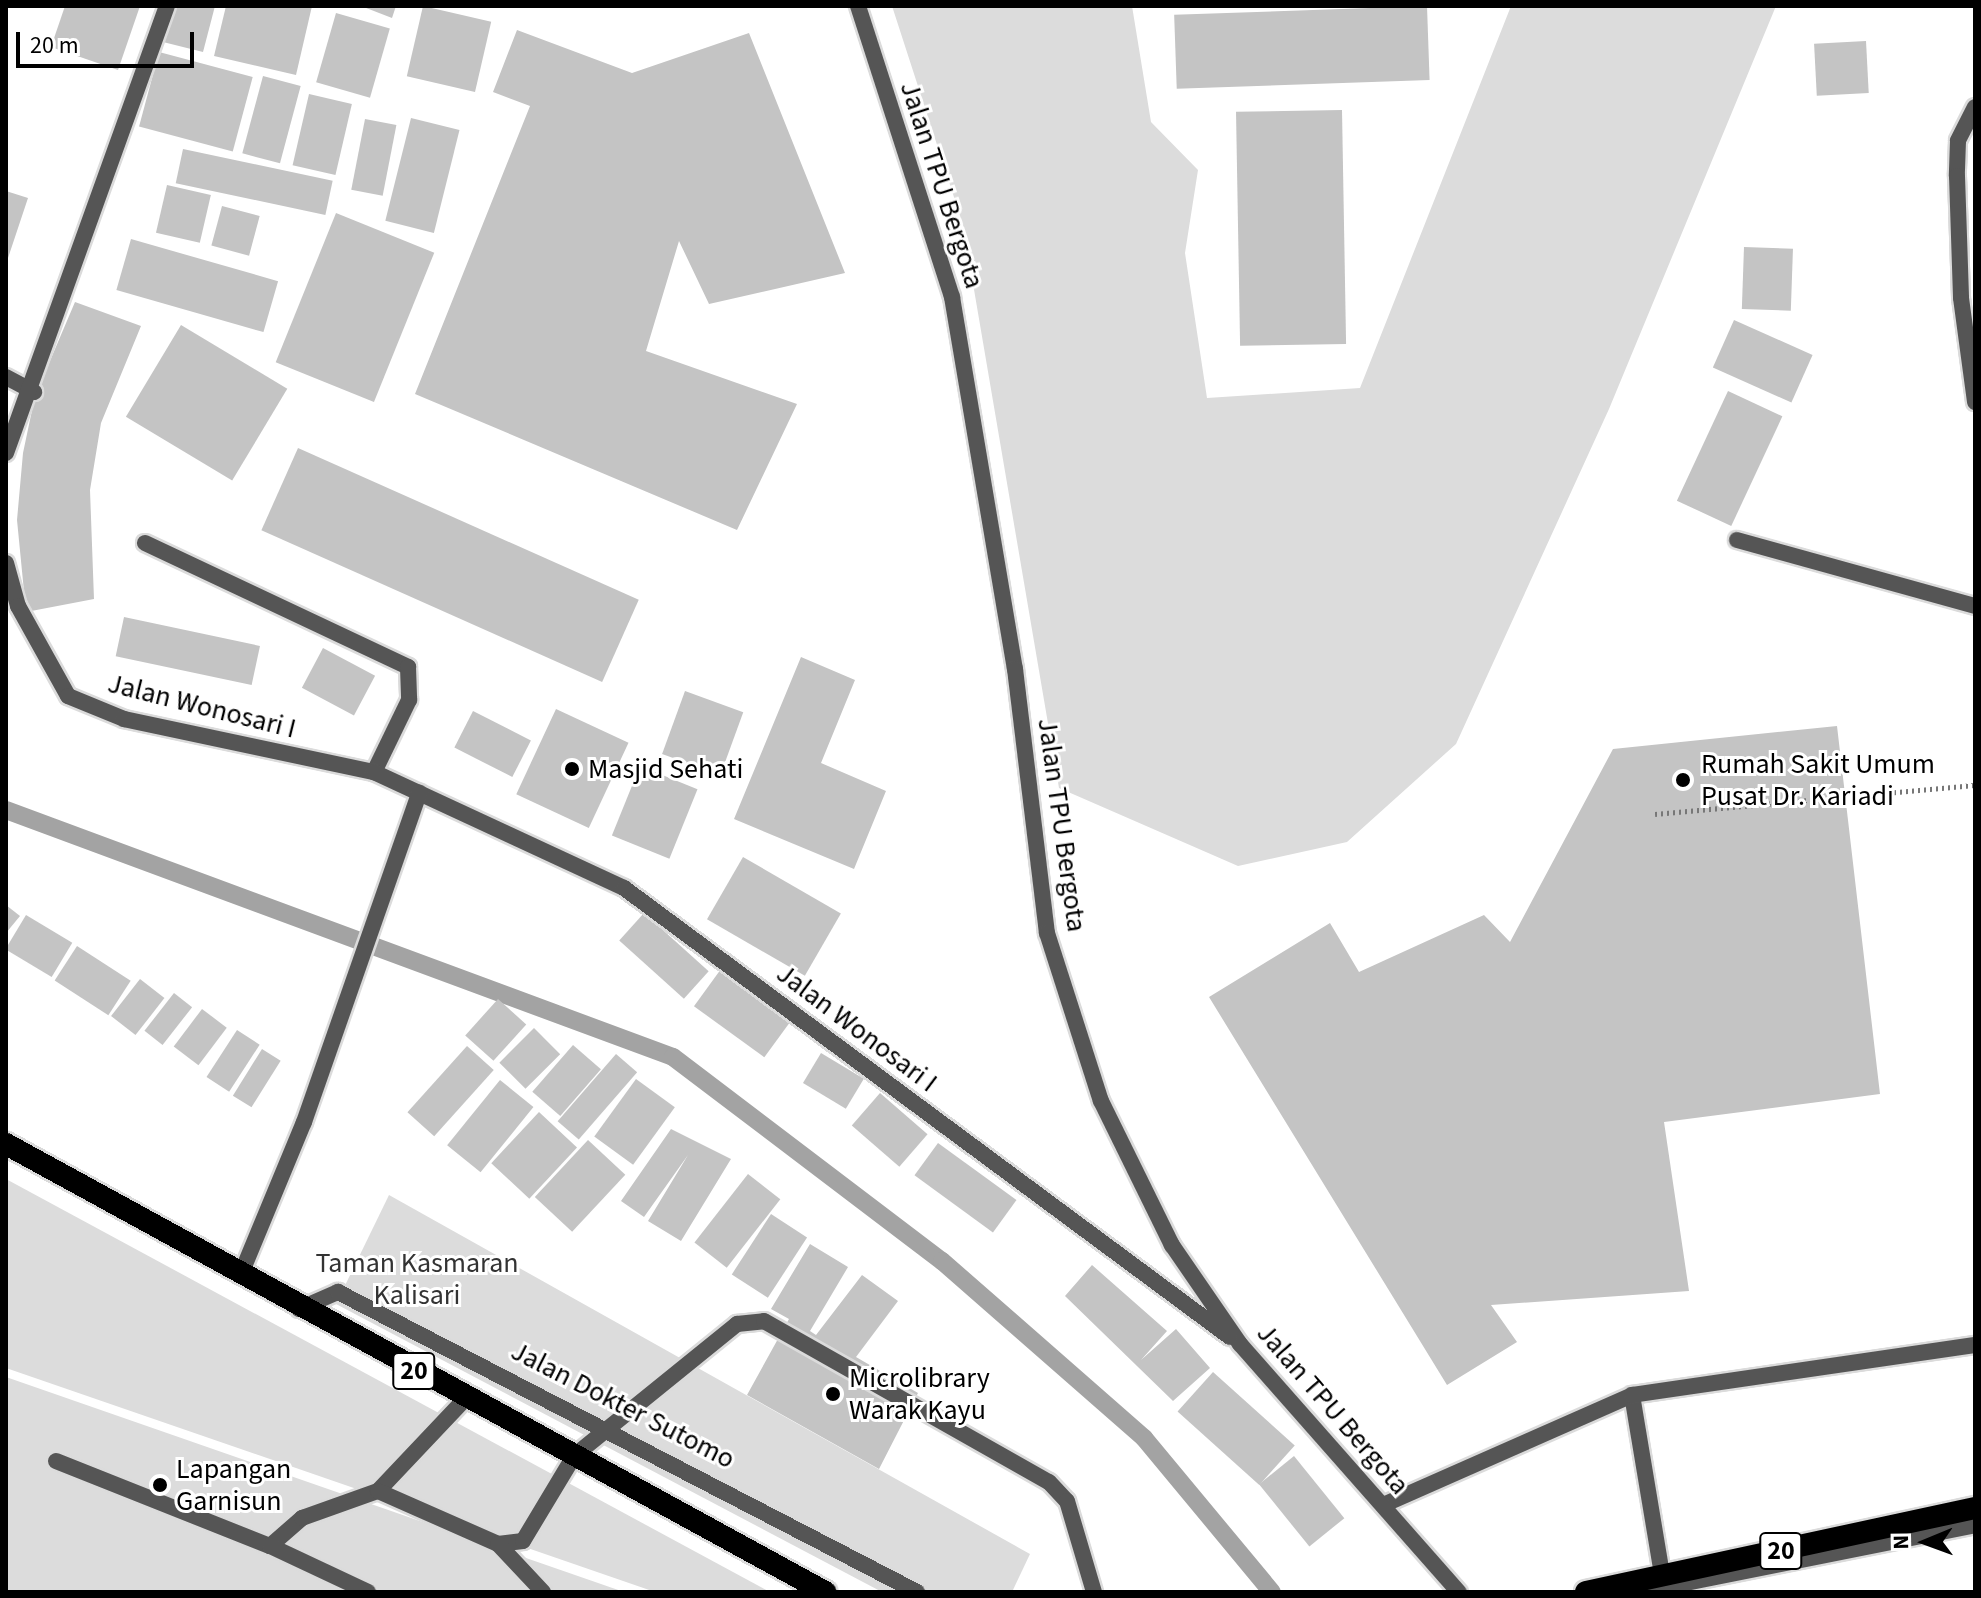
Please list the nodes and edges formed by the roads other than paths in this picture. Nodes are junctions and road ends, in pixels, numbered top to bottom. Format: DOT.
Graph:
graph roads {
  1 [pos="167,6"];
  2 [pos="858,6"];
  3 [pos="1975,107"];
  4 [pos="6,377"];
  5 [pos="34,392"];
  6 [pos="1975,402"];
  7 [pos="6,453"];
  8 [pos="1737,540"];
  9 [pos="145,543"];
  10 [pos="6,563"];
  11 [pos="1975,606"];
  12 [pos="374,772"];
  13 [pos="419,793"];
  14 [pos="6,1144"];
  15 [pos="241,1274"];
  16 [pos="299,1309"];
  17 [pos="1240,1344"];
  18 [pos="1975,1345"];
  19 [pos="1632,1395"];
  20 [pos="465,1399"];
  21 [pos="604,1430"];
  22 [pos="574,1456"];
  23 [pos="56,1461"];
  24 [pos="378,1491"];
  25 [pos="1383,1505"];
  26 [pos="1975,1508"];
  27 [pos="1975,1525"];
  28 [pos="498,1544"];
  29 [pos="270,1546"];
  30 [pos="1662,1575"];
  31 [pos="1708,1580"];
  32 [pos="368,1592"];
  33 [pos="543,1592"];
  34 [pos="825,1592"];
  35 [pos="917,1592"];
  36 [pos="1094,1592"];
  37 [pos="1459,1592"];
  38 [pos="1586,1592"];
  39 [pos="1641,1592"];
  1 -- 5 [label="street"];
  2 -- 17 [label="street, Jalan TPU Bergota"];
  3 -- 6 [label="street"];
  4 -- 5 [label="street"];
  5 -- 7 [label="street"];
  8 -- 11 [label="street"];
  9 -- 12 [label="street"];
  10 -- 12 [label="street, Jalan Wonosari I"];
  12 -- 13 [label="street, Jalan Wonosari I"];
  13 -- 15 [label="street"];
  13 -- 17 [label="street, Jalan Wonosari I"];
  14 -- 15 [label="highway, 20"];
  15 -- 16 [label="highway, 20"];
  16 -- 20 [label="highway, 20"];
  16 -- 21 [label="street, Jalan Dokter Sutomo"];
  17 -- 25 [label="street, Jalan TPU Bergota"];
  18 -- 19 [label="street"];
  19 -- 25 [label="street"];
  19 -- 30 [label="street"];
  20 -- 22 [label="highway, 20"];
  20 -- 24 [label="street"];
  21 -- 22 [label="street"];
  21 -- 35 [label="street, Jalan Dokter Sutomo"];
  21 -- 36 [label="street"];
  22 -- 28 [label="street"];
  22 -- 34 [label="highway, 20"];
  23 -- 29 [label="street"];
  24 -- 28 [label="street"];
  24 -- 29 [label="street"];
  25 -- 37 [label="street, Jalan TPU Bergota"];
  26 -- 31 [label="highway, 20"];
  27 -- 31 [label="street"];
  28 -- 33 [label="street"];
  29 -- 32 [label="street"];
  30 -- 31 [label="highway, 20"];
  30 -- 38 [label="highway, 20"];
  31 -- 39 [label="street"];
}
